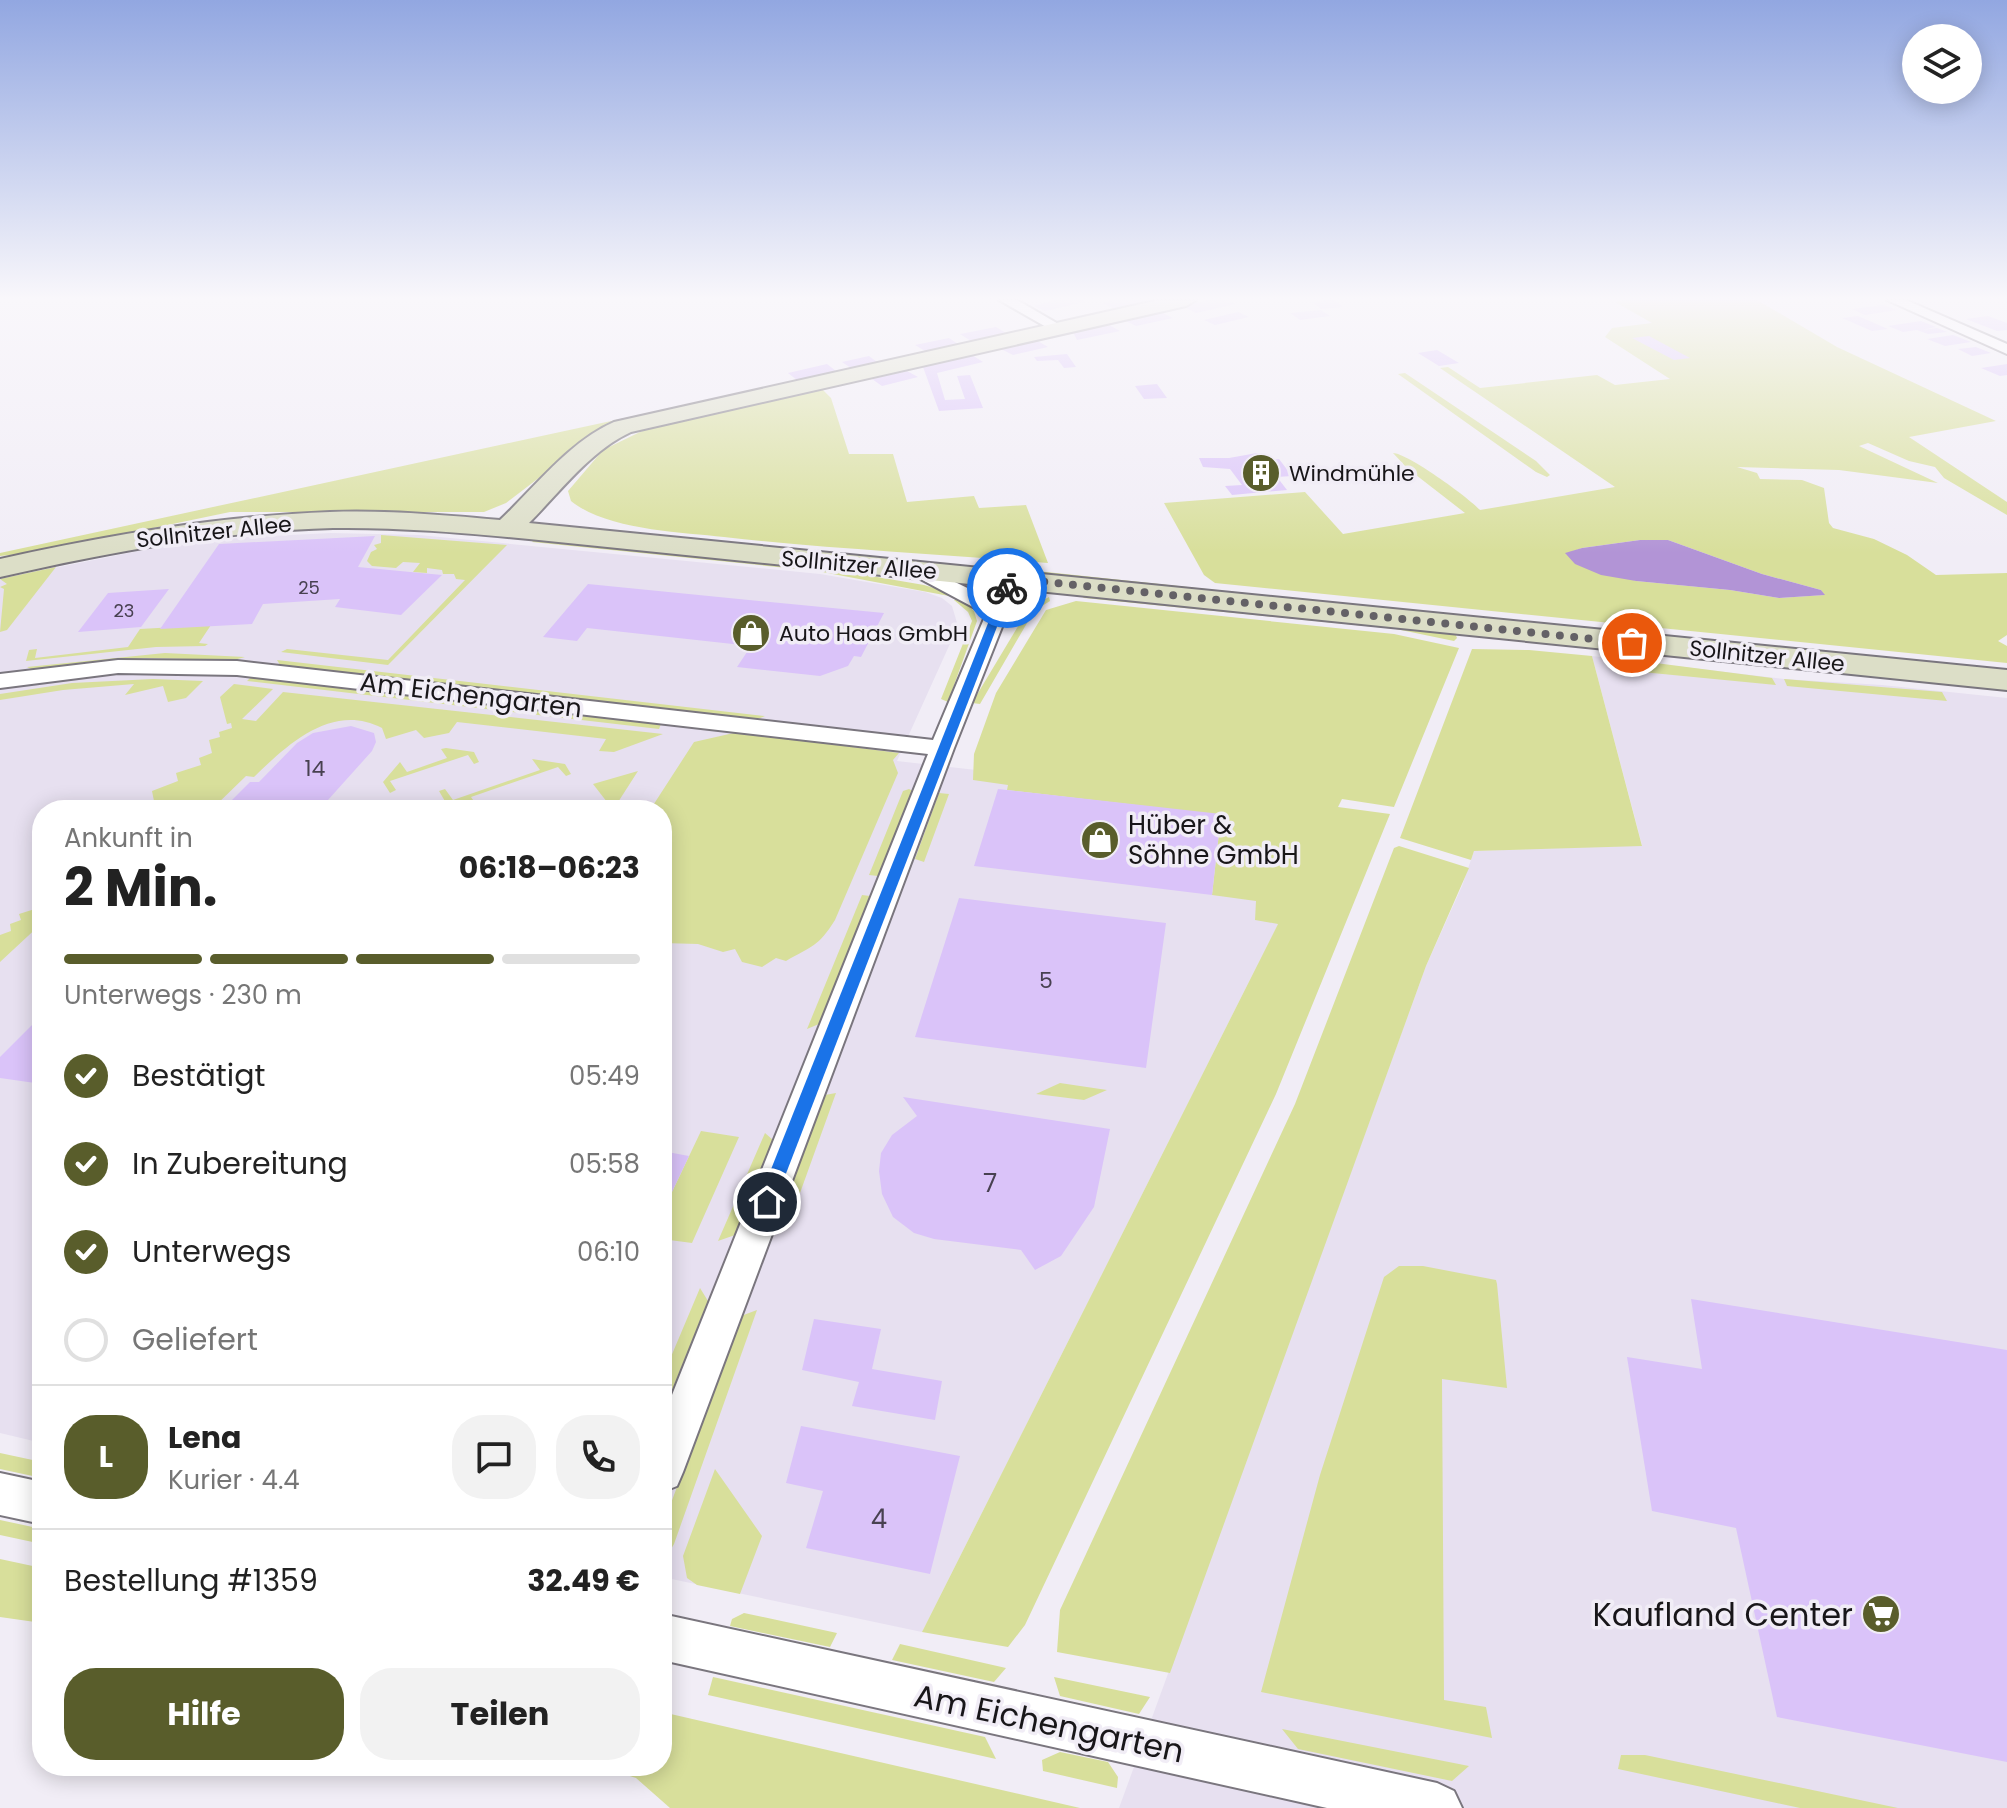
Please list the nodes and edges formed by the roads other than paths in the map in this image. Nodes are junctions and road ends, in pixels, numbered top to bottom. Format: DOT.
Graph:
graph roads {
  1 [pos="813,384"];
  2 [pos="539,501"];
  3 [pos="507,529"];
  4 [pos="591,537"];
  5 [pos="0,568"];
  6 [pos="920,571"];
  7 [pos="1011,579"];
  8 [pos="996,611"];
  9 [pos="2007,680"];
  10 [pos="0,681"];
  11 [pos="942,748"];
  12 [pos="672,1446"];
  13 [pos="0,1494"];
  14 [pos="32,1501"];
  15 [pos="672,1639"];
  16 [pos="1437,1808"];
  1 -- 2 [label="main road"];
  2 -- 3 [label="main road"];
  2 -- 4 [label="main road"];
  3 -- 4 [label="main road, Sollnitzer Allee"];
  3 -- 5 [label="main road, Sollnitzer Allee"];
  4 -- 6 [label="main road, Sollnitzer Allee"];
  6 -- 7 [label="main road, Sollnitzer Allee"];
  6 -- 8 [label="street"];
  7 -- 8 [label="street"];
  7 -- 9 [label="main road, Sollnitzer Allee"];
  8 -- 11 [label="street"];
  10 -- 11 [label="street, Am Eichengarten"];
  11 -- 12 [label="street"];
  13 -- 14 [label="street"];
  15 -- 16 [label="street, Am Eichengarten"];
}
